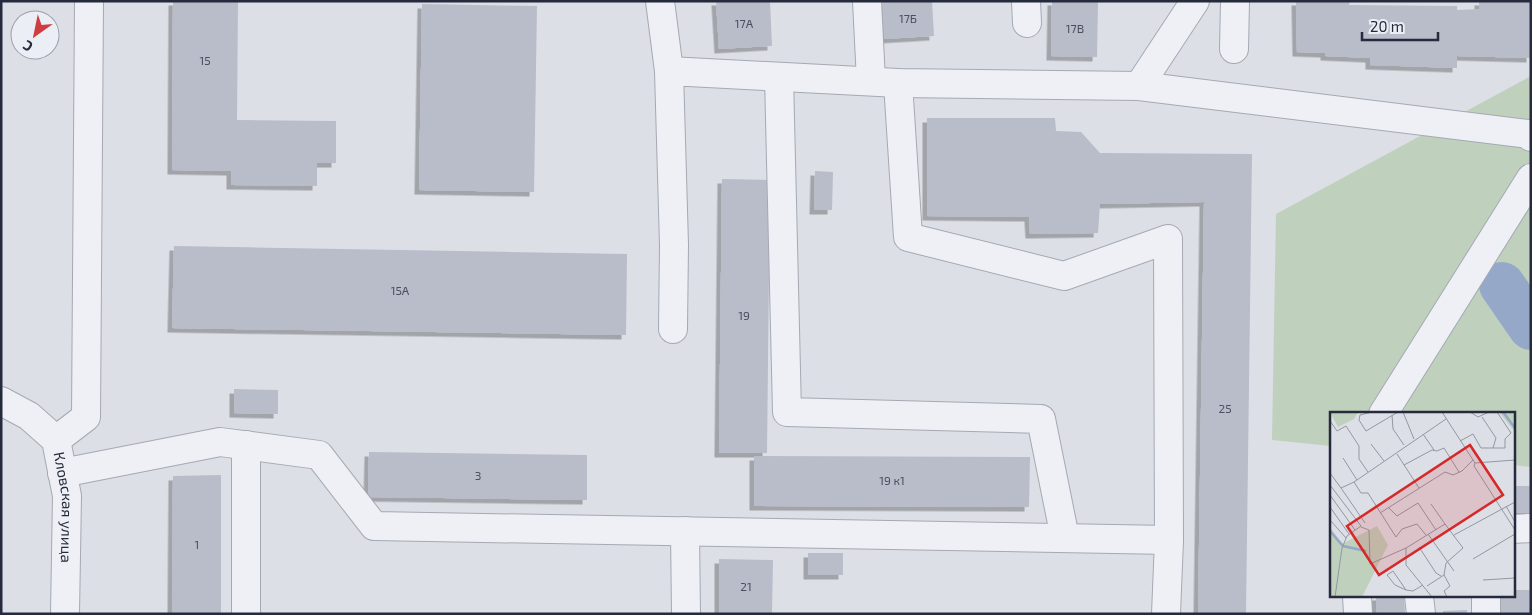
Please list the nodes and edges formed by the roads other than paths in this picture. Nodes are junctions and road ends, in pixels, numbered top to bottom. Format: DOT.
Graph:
graph roads {
  1 [pos="89,1"];
  2 [pos="660,1"];
  3 [pos="867,1"];
  4 [pos="1195,1"];
  5 [pos="1235,1"];
  6 [pos="1234,49"];
  7 [pos="669,71"];
  8 [pos="780,77"];
  9 [pos="871,81"];
  10 [pos="898,83"];
  11 [pos="1139,86"];
  12 [pos="1531,137"];
  13 [pos="1531,178"];
  14 [pos="673,330"];
  15 [pos="1,401"];
  16 [pos="1384,412"];
  17 [pos="56,440"];
  18 [pos="246,445"];
  19 [pos="62,473"];
  20 [pos="1531,528"];
  21 [pos="1514,529"];
  22 [pos="685,531"];
  23 [pos="1065,538"];
  24 [pos="1169,540"];
  25 [pos="1357,598"];
  26 [pos="1420,598"];
  27 [pos="1486,598"];
  28 [pos="65,614"];
  29 [pos="246,614"];
  30 [pos="686,614"];
  31 [pos="1166,614"];
  32 [pos="1358,614"];
  33 [pos="1420,614"];
  34 [pos="1486,614"];
  1 -- 17 [label="street"];
  2 -- 7 [label="street"];
  3 -- 9 [label="street"];
  4 -- 11 [label="street"];
  5 -- 6 [label="street"];
  7 -- 8 [label="street"];
  7 -- 14 [label="street"];
  8 -- 9 [label="street"];
  8 -- 23 [label="street"];
  9 -- 10 [label="street"];
  10 -- 11 [label="street"];
  10 -- 24 [label="street"];
  11 -- 12 [label="street"];
  13 -- 16 [label="street"];
  15 -- 17 [label="street, Кловская улица"];
  17 -- 19 [label="street, Кловская улица"];
  18 -- 19 [label="street"];
  18 -- 22 [label="street"];
  18 -- 29 [label="street"];
  19 -- 28 [label="street, Кловская улица"];
  20 -- 21 [label="street"];
  22 -- 23 [label="street"];
  22 -- 30 [label="street"];
  23 -- 24 [label="street"];
  24 -- 31 [label="street"];
  25 -- 32 [label="street"];
  26 -- 33 [label="street"];
  27 -- 34 [label="street"];
}
